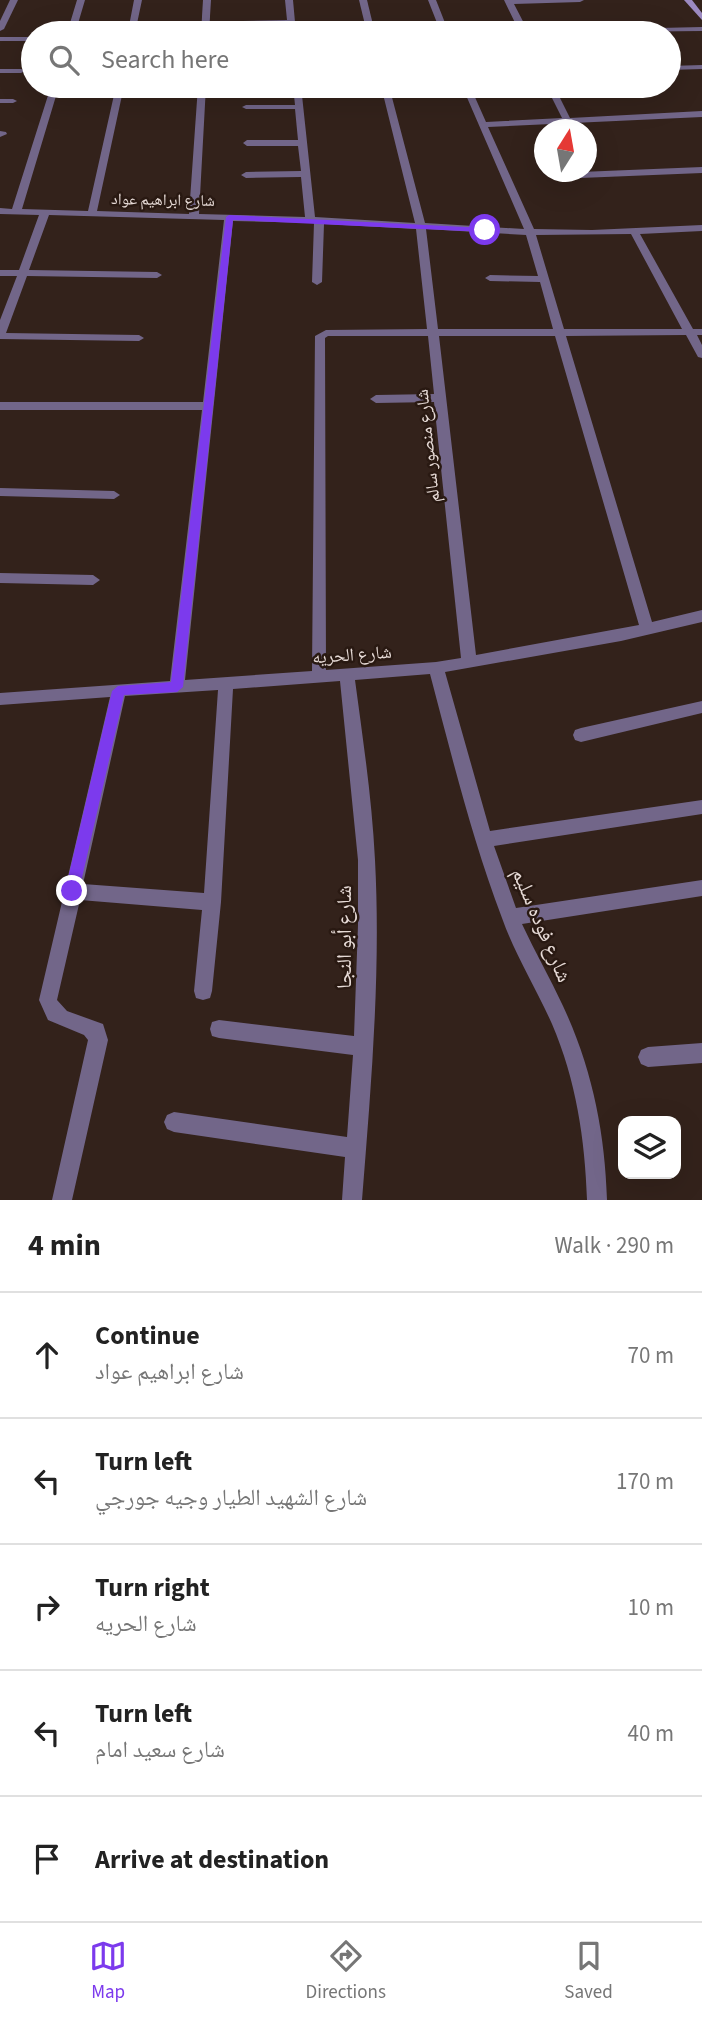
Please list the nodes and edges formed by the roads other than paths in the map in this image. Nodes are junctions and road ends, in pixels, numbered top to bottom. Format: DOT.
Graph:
graph roads {
  1 [pos="14,0"];
  2 [pos="81,0"];
  3 [pos="138,0"];
  4 [pos="206,0"];
  5 [pos="289,0"];
  6 [pos="363,0"];
  7 [pos="432,0"];
  8 [pos="580,0"];
  9 [pos="688,0"];
  10 [pos="509,1"];
  11 [pos="702,18"];
  12 [pos="75,21"];
  13 [pos="134,21"];
  14 [pos="205,21"];
  15 [pos="291,21"];
  16 [pos="368,21"];
  17 [pos="440,21"];
  18 [pos="519,21"];
  19 [pos="0,29"];
  20 [pos="702,29"];
  21 [pos="681,30"];
  22 [pos="21,38"];
  23 [pos="0,39"];
  24 [pos="702,67"];
  25 [pos="681,68"];
  26 [pos="0,71"];
  27 [pos="20,71"];
  28 [pos="51,98"];
  29 [pos="117,98"];
  30 [pos="201,98"];
  31 [pos="298,98"];
  32 [pos="388,98"];
  33 [pos="471,98"];
  34 [pos="556,98"];
  35 [pos="0,101"];
  36 [pos="13,101"];
  37 [pos="246,107"];
  38 [pos="299,107"];
  39 [pos="702,114"];
  40 [pos="566,119"];
  41 [pos="597,119"];
  42 [pos="534,123"];
  43 [pos="482,125"];
  44 [pos="303,142"];
  45 [pos="247,143"];
  46 [pos="702,170"];
  47 [pos="306,174"];
  48 [pos="597,174"];
  49 [pos="246,175"];
  50 [pos="0,211"];
  51 [pos="16,212"];
  52 [pos="45,213"];
  53 [pos="92,214"];
  54 [pos="194,216"];
  55 [pos="229,217"];
  56 [pos="314,220"];
  57 [pos="421,227"];
  58 [pos="702,229"];
  59 [pos="634,231"];
  60 [pos="530,232"];
  61 [pos="0,273"];
  62 [pos="23,274"];
  63 [pos="157,275"];
  64 [pos="490,278"];
  65 [pos="544,279"];
  66 [pos="317,282"];
  67 [pos="432,332"];
  68 [pos="559,332"];
  69 [pos="696,332"];
  70 [pos="0,336"];
  71 [pos="139,338"];
  72 [pos="702,355"];
  73 [pos="440,398"];
  74 [pos="376,399"];
  75 [pos="0,406"];
  76 [pos="208,406"];
  77 [pos="0,492"];
  78 [pos="114,495"];
  79 [pos="0,579"];
  80 [pos="93,580"];
  81 [pos="702,616"];
  82 [pos="647,629"];
  83 [pos="469,662"];
  84 [pos="436,668"];
  85 [pos="346,674"];
  86 [pos="319,676"];
  87 [pos="226,683"];
  88 [pos="177,687"];
  89 [pos="118,691"];
  90 [pos="0,699"];
  91 [pos="702,707"];
  92 [pos="581,735"];
  93 [pos="702,807"];
  94 [pos="483,840"];
  95 [pos="702,888"];
  96 [pos="72,891"];
  97 [pos="212,902"];
  98 [pos="510,917"];
  99 [pos="203,990"];
  100 [pos="219,1029"];
  101 [pos="364,1047"];
  102 [pos="702,1053"];
  103 [pos="648,1057"];
  104 [pos="174,1122"];
  105 [pos="356,1148"];
  106 [pos="62,1200"];
  107 [pos="352,1200"];
  108 [pos="597,1200"];
  1 -- 19 [label="street"];
  2 -- 12 [label="street"];
  3 -- 13 [label="street"];
  4 -- 14 [label="street"];
  5 -- 15 [label="street"];
  6 -- 16 [label="street"];
  7 -- 17 [label="street"];
  8 -- 10 [label="street"];
  9 -- 11 [label="street"];
  10 -- 18 [label="street"];
  20 -- 21 [label="street"];
  22 -- 23 [label="street"];
  24 -- 25 [label="street"];
  26 -- 27 [label="street"];
  28 -- 51 [label="street"];
  29 -- 53 [label="street"];
  30 -- 54 [label="street"];
  31 -- 38 [label="street"];
  32 -- 57 [label="street, شارع منصور سالم"];
  33 -- 43 [label="street"];
  34 -- 40 [label="street"];
  35 -- 36 [label="street"];
  37 -- 38 [label="street"];
  38 -- 44 [label="street"];
  39 -- 41 [label="street"];
  42 -- 43 [label="street"];
  43 -- 60 [label="street"];
  44 -- 45 [label="street"];
  44 -- 47 [label="street"];
  46 -- 48 [label="street"];
  47 -- 49 [label="street"];
  47 -- 56 [label="street"];
  50 -- 51 [label="street, شارع ابراهيم عواد"];
  51 -- 52 [label="street, شارع ابراهيم عواد"];
  52 -- 53 [label="street, شارع ابراهيم عواد"];
  52 -- 62 [label="street"];
  53 -- 54 [label="street, شارع ابراهيم عواد"];
  54 -- 55 [label="street, شارع ابراهيم عواد"];
  55 -- 56 [label="street, شارع ابراهيم عواد"];
  55 -- 76 [label="street"];
  56 -- 57 [label="street, شارع ابراهيم عواد"];
  56 -- 66 [label="street"];
  57 -- 60 [label="street, شارع ابراهيم عواد"];
  57 -- 67 [label="street, شارع منصور سالم"];
  58 -- 59 [label="street, شارع ابراهيم عواد"];
  59 -- 60 [label="street, شارع ابراهيم عواد"];
  59 -- 69 [label="street"];
  60 -- 65 [label="street"];
  61 -- 62 [label="street"];
  62 -- 63 [label="street"];
  62 -- 70 [label="street"];
  64 -- 65 [label="street"];
  65 -- 68 [label="street"];
  67 -- 68 [label="street"];
  67 -- 73 [label="street, شارع منصور سالم"];
  67 -- 86 [label="street"];
  68 -- 69 [label="street"];
  68 -- 82 [label="street"];
  69 -- 72 [label="street"];
  70 -- 71 [label="street"];
  73 -- 74 [label="street"];
  73 -- 83 [label="street, شارع منصور سالم"];
  75 -- 76 [label="street"];
  76 -- 88 [label="street"];
  77 -- 78 [label="street"];
  79 -- 80 [label="street"];
  81 -- 82 [label="street, شارع الحريه"];
  82 -- 83 [label="street, شارع الحريه"];
  83 -- 84 [label="street, شارع الحريه"];
  84 -- 85 [label="street, شارع الحريه"];
  84 -- 94 [label="street, شارع فوده سليم"];
  85 -- 86 [label="street, شارع الحريه"];
  85 -- 101 [label="street, شارع أبو النجا"];
  86 -- 87 [label="street, شارع الحريه"];
  87 -- 88 [label="street, شارع الحريه"];
  87 -- 97 [label="street"];
  88 -- 89 [label="street, شارع الحريه"];
  89 -- 90 [label="street, شارع الحريه"];
  89 -- 96 [label="street"];
  91 -- 92 [label="street"];
  93 -- 94 [label="street"];
  94 -- 98 [label="street, شارع فوده سليم"];
  95 -- 98 [label="street"];
  96 -- 97 [label="street"];
  96 -- 106 [label="street"];
  97 -- 99 [label="street"];
  98 -- 108 [label="street, شارع فوده سليم"];
  100 -- 101 [label="street"];
  101 -- 105 [label="street, شارع أبو النجا"];
  102 -- 103 [label="street"];
  104 -- 105 [label="street"];
  105 -- 107 [label="street, شارع أبو النجا"];
}
